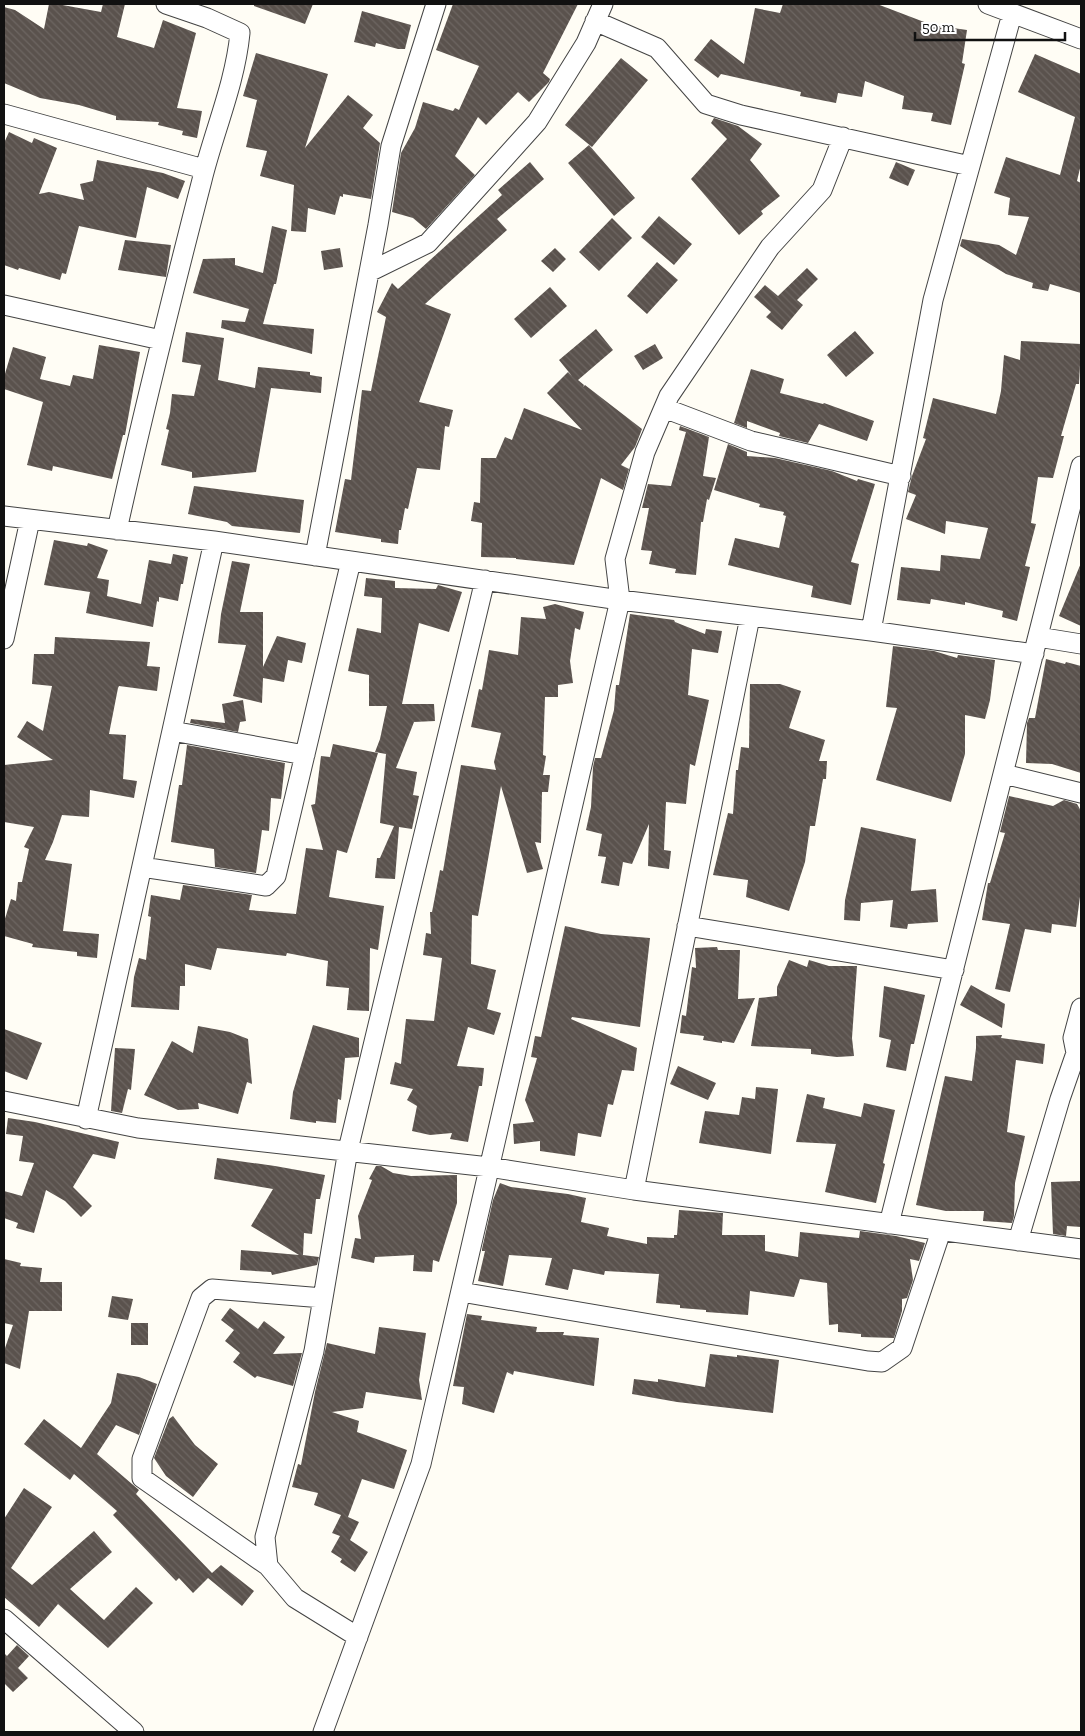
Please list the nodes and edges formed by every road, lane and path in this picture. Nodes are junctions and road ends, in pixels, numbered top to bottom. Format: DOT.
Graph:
graph roads {
  1 [pos="166,4"];
  2 [pos="436,4"];
  3 [pos="603,4"];
  4 [pos="988,4"];
  5 [pos="1012,14"];
  6 [pos="595,21"];
  7 [pos="1081,39"];
  8 [pos="4,114"];
  9 [pos="843,137"];
  10 [pos="970,166"];
  11 [pos="204,169"];
  12 [pos="369,272"];
  13 [pos="4,305"];
  14 [pos="161,340"];
  15 [pos="664,408"];
  16 [pos="1081,466"];
  17 [pos="901,476"];
  18 [pos="4,516"];
  19 [pos="30,520"];
  20 [pos="117,530"];
  21 [pos="214,541"];
  22 [pos="315,556"];
  23 [pos="351,561"];
  24 [pos="485,580"];
  25 [pos="620,600"];
  26 [pos="750,617"];
  27 [pos="871,631"];
  28 [pos="4,639"];
  29 [pos="1081,644"];
  30 [pos="1036,646"];
  31 [pos="172,731"];
  32 [pos="304,755"];
  33 [pos="1004,774"];
  34 [pos="1081,793"];
  35 [pos="142,867"];
  36 [pos="687,926"];
  37 [pos="954,970"];
  38 [pos="1081,1008"];
  39 [pos="1079,1055"];
  40 [pos="4,1101"];
  41 [pos="86,1119"];
  42 [pos="348,1150"];
  43 [pos="489,1167"];
  44 [pos="634,1190"];
  45 [pos="889,1224"];
  46 [pos="941,1231"];
  47 [pos="1018,1241"];
  48 [pos="1081,1249"];
  49 [pos="461,1292"];
  50 [pos="323,1298"];
  51 [pos="268,1566"];
  52 [pos="4,1619"];
  53 [pos="358,1637"];
  54 [pos="134,1732"];
  55 [pos="323,1732"];
  1 -- 11 [label="street"];
  2 -- 12 [label="street"];
  3 -- 6 [label="street"];
  4 -- 5 [label="street"];
  5 -- 7 [label="street"];
  5 -- 10 [label="street"];
  6 -- 9 [label="street"];
  6 -- 12 [label="street"];
  8 -- 11 [label="street"];
  9 -- 10 [label="street"];
  9 -- 15 [label="street"];
  10 -- 17 [label="street"];
  11 -- 14 [label="street"];
  12 -- 22 [label="street"];
  13 -- 14 [label="street"];
  14 -- 20 [label="street"];
  15 -- 17 [label="street"];
  15 -- 25 [label="street"];
  16 -- 30 [label="street"];
  17 -- 27 [label="street"];
  18 -- 19 [label="street"];
  19 -- 20 [label="street"];
  19 -- 28 [label="street"];
  20 -- 21 [label="street"];
  21 -- 22 [label="street"];
  21 -- 31 [label="street"];
  22 -- 23 [label="street"];
  23 -- 24 [label="street"];
  23 -- 32 [label="street"];
  24 -- 25 [label="street"];
  24 -- 42 [label="street"];
  25 -- 26 [label="street"];
  25 -- 43 [label="street"];
  26 -- 27 [label="street"];
  26 -- 36 [label="street"];
  27 -- 30 [label="street"];
  29 -- 30 [label="street"];
  30 -- 33 [label="street"];
  31 -- 32 [label="street"];
  31 -- 35 [label="street"];
  32 -- 35 [label="street"];
  33 -- 34 [label="street"];
  33 -- 37 [label="street"];
  35 -- 41 [label="street"];
  36 -- 37 [label="street"];
  36 -- 44 [label="street"];
  37 -- 45 [label="street"];
  38 -- 39 [label="street"];
  39 -- 47 [label="street"];
  40 -- 41 [label="street"];
  41 -- 42 [label="street"];
  42 -- 43 [label="street"];
  42 -- 50 [label="street"];
  43 -- 44 [label="street"];
  43 -- 49 [label="street"];
  44 -- 45 [label="street"];
  45 -- 46 [label="street"];
  46 -- 47 [label="street"];
  46 -- 49 [label="street"];
  47 -- 48 [label="street"];
  49 -- 53 [label="street"];
  50 -- 51 [label="street"];
  50 -- 51 [label="street"];
  51 -- 53 [label="street"];
  52 -- 54 [label="street"];
  53 -- 55 [label="street"];
}
